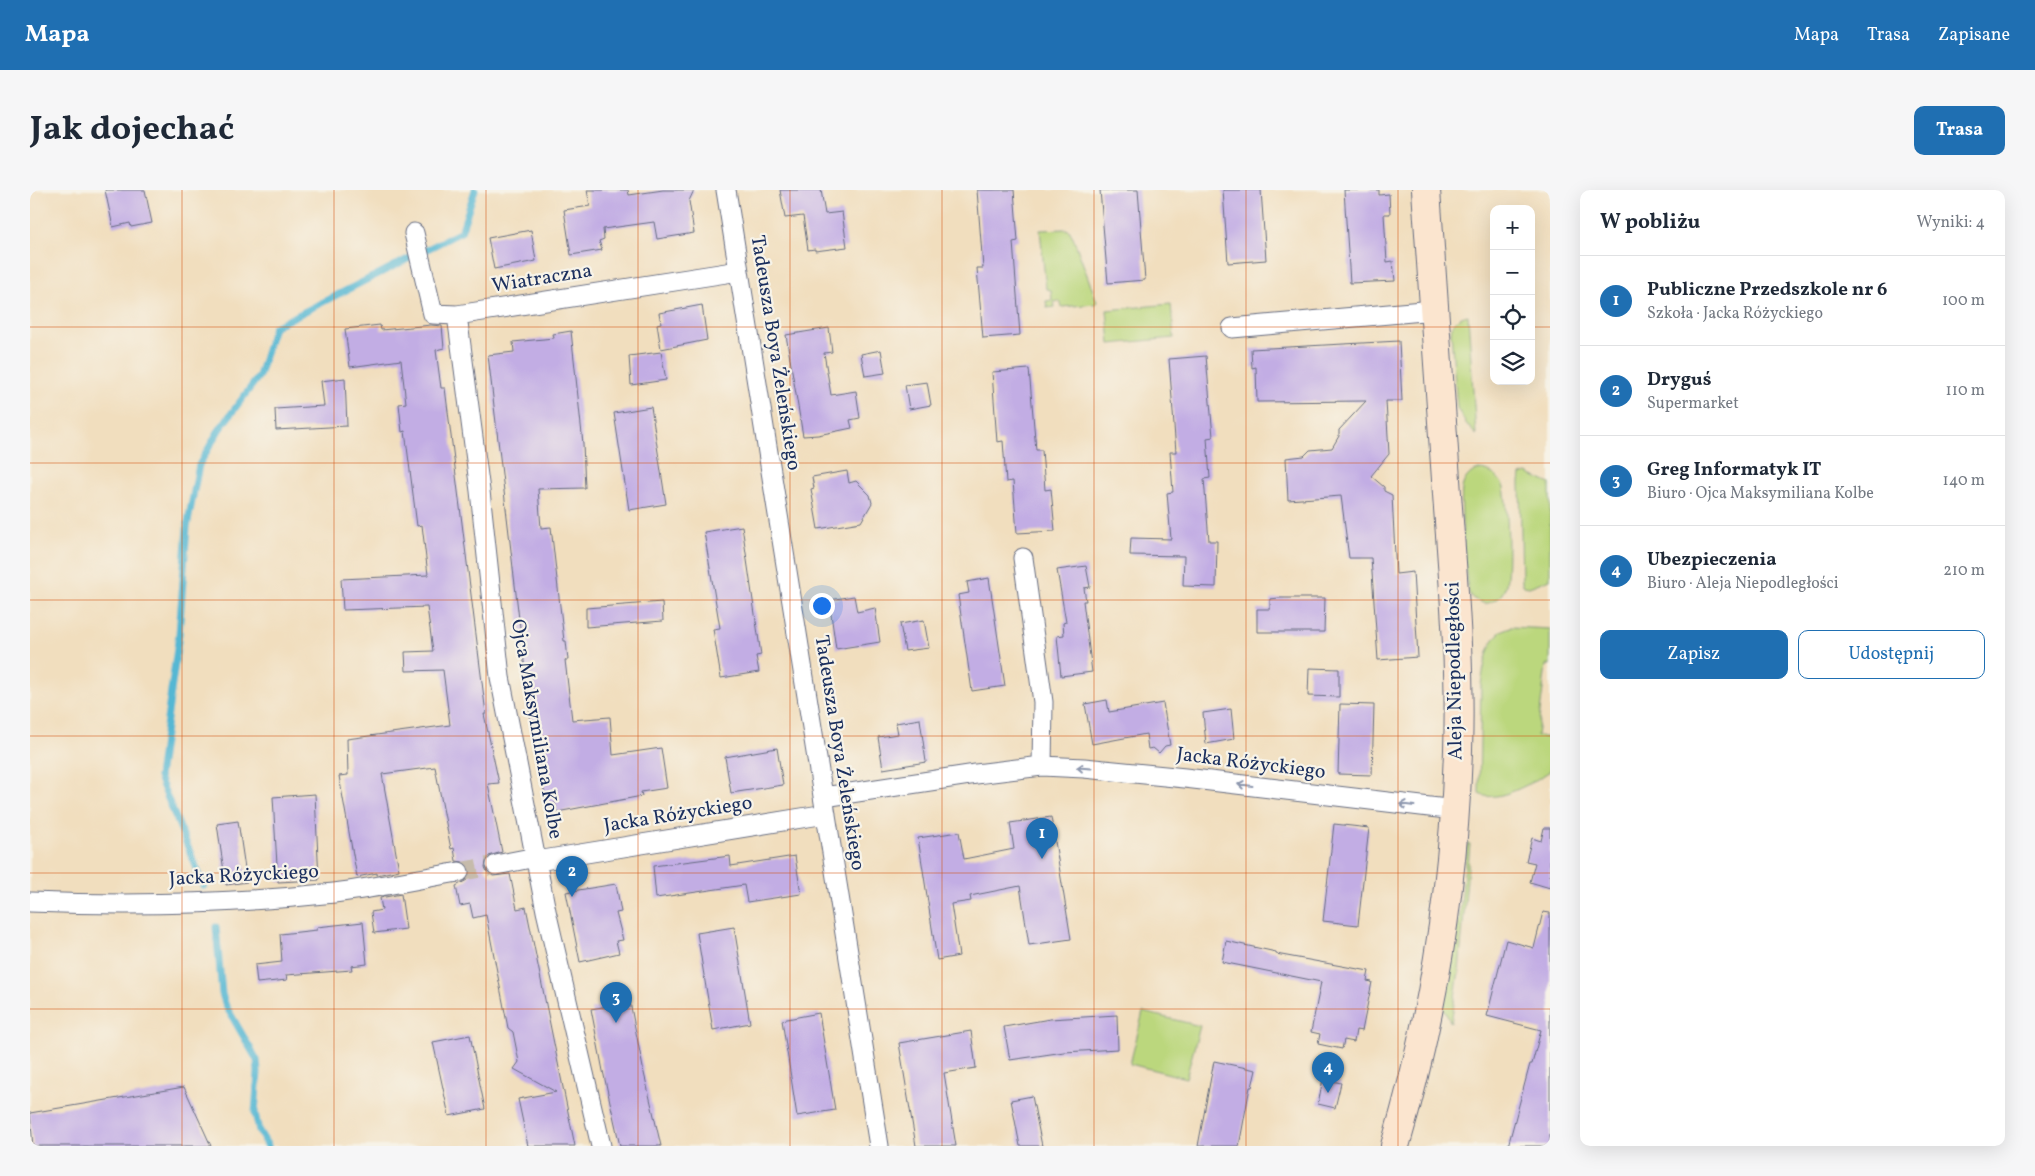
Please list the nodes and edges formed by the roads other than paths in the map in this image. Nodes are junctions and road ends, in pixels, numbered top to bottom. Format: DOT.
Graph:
graph roads {
  1 [pos="726,190"];
  2 [pos="1426,190"];
  3 [pos="414,233"];
  4 [pos="739,271"];
  5 [pos="1434,310"];
  6 [pos="457,315"];
  7 [pos="1232,328"];
  8 [pos="1023,558"];
  9 [pos="1042,766"];
  10 [pos="825,805"];
  11 [pos="1455,810"];
  12 [pos="536,859"];
  13 [pos="496,865"];
  14 [pos="458,872"];
  15 [pos="30,902"];
  16 [pos="601,1146"];
  17 [pos="879,1146"];
  18 [pos="1395,1146"];
  1 -- 4 [label="street, Tadeusza Boya Żeleńskiego"];
  2 -- 5 [label="street, Aleja Niepodległości"];
  3 -- 6 [label="street, Wiatraczna"];
  4 -- 6 [label="street, Wiatraczna"];
  4 -- 10 [label="street, Tadeusza Boya Żeleńskiego"];
  5 -- 7 [label="street"];
  5 -- 11 [label="street, Aleja Niepodległości"];
  6 -- 12 [label="street, Ojca Maksymiliana Kolbe"];
  8 -- 9 [label="street"];
  9 -- 10 [label="street, Jacka Różyckiego"];
  11 -- 9 [label="street, Jacka Różyckiego, one-way"];
  10 -- 12 [label="street, Jacka Różyckiego"];
  10 -- 17 [label="street, Tadeusza Boya Żeleńskiego"];
  11 -- 18 [label="street, Aleja Niepodległości"];
  12 -- 13 [label="street, Jacka Różyckiego"];
  12 -- 16 [label="street, Ojca Maksymiliana Kolbe"];
  14 -- 15 [label="street, Jacka Różyckiego"];
}
